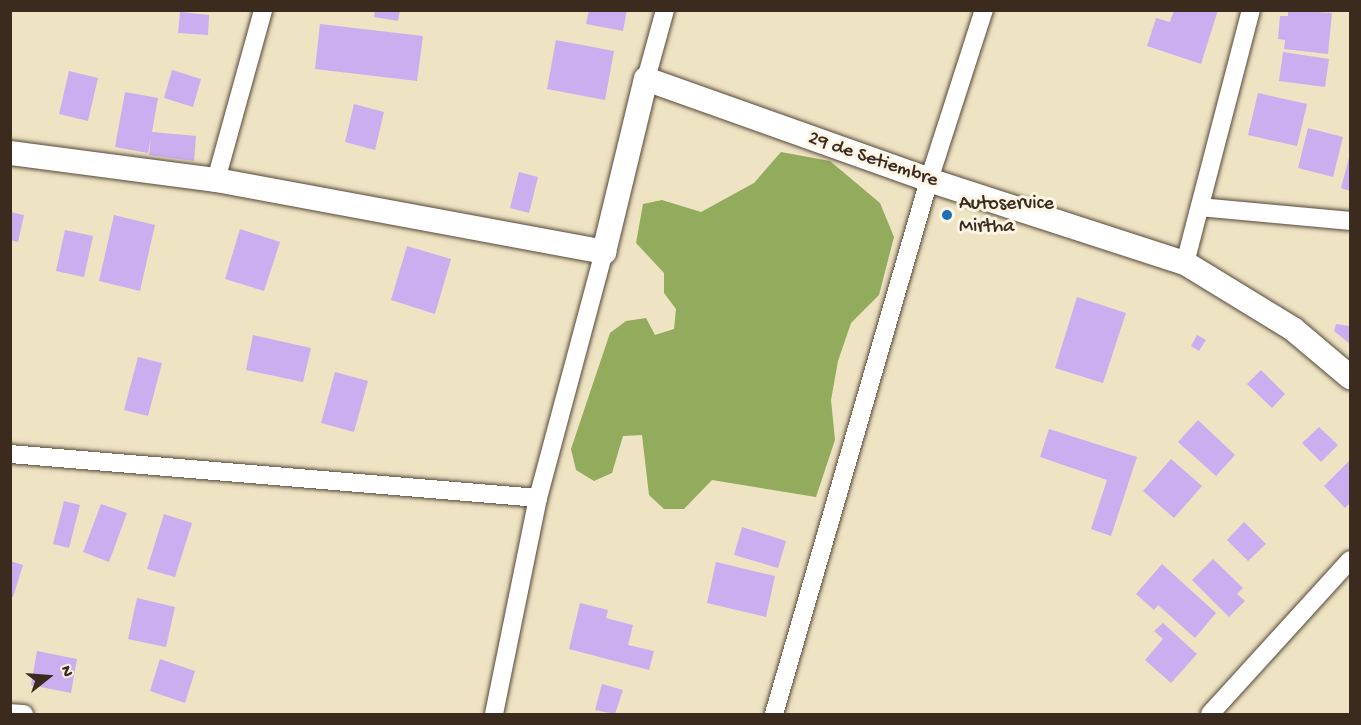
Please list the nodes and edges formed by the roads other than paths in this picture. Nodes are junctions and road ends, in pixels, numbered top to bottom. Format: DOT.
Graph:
graph roads {
  1 [pos="263,10"];
  2 [pos="665,10"];
  3 [pos="984,10"];
  4 [pos="1251,10"];
  5 [pos="646,79"];
  6 [pos="10,153"];
  7 [pos="216,180"];
  8 [pos="929,180"];
  9 [pos="1200,207"];
  10 [pos="1350,221"];
  11 [pos="604,252"];
  12 [pos="1185,263"];
  13 [pos="1350,377"];
  14 [pos="10,454"];
  15 [pos="538,498"];
  16 [pos="1350,560"];
  17 [pos="10,713"];
  18 [pos="24,714"];
  19 [pos="494,714"];
  20 [pos="774,714"];
  21 [pos="1210,714"];
  1 -- 7 [label="street"];
  2 -- 5 [label="street"];
  3 -- 8 [label="street"];
  4 -- 9 [label="street"];
  5 -- 8 [label="street, 29 de Setiembre"];
  5 -- 11 [label="street"];
  6 -- 7 [label="street"];
  7 -- 11 [label="street"];
  8 -- 12 [label="street, 29 de Setiembre"];
  8 -- 20 [label="street"];
  9 -- 10 [label="street"];
  9 -- 12 [label="street"];
  11 -- 15 [label="street"];
  12 -- 13 [label="street, 29 de Setiembre"];
  14 -- 15 [label="street"];
  15 -- 19 [label="street"];
  16 -- 21 [label="street"];
  17 -- 18 [label="street"];
}
